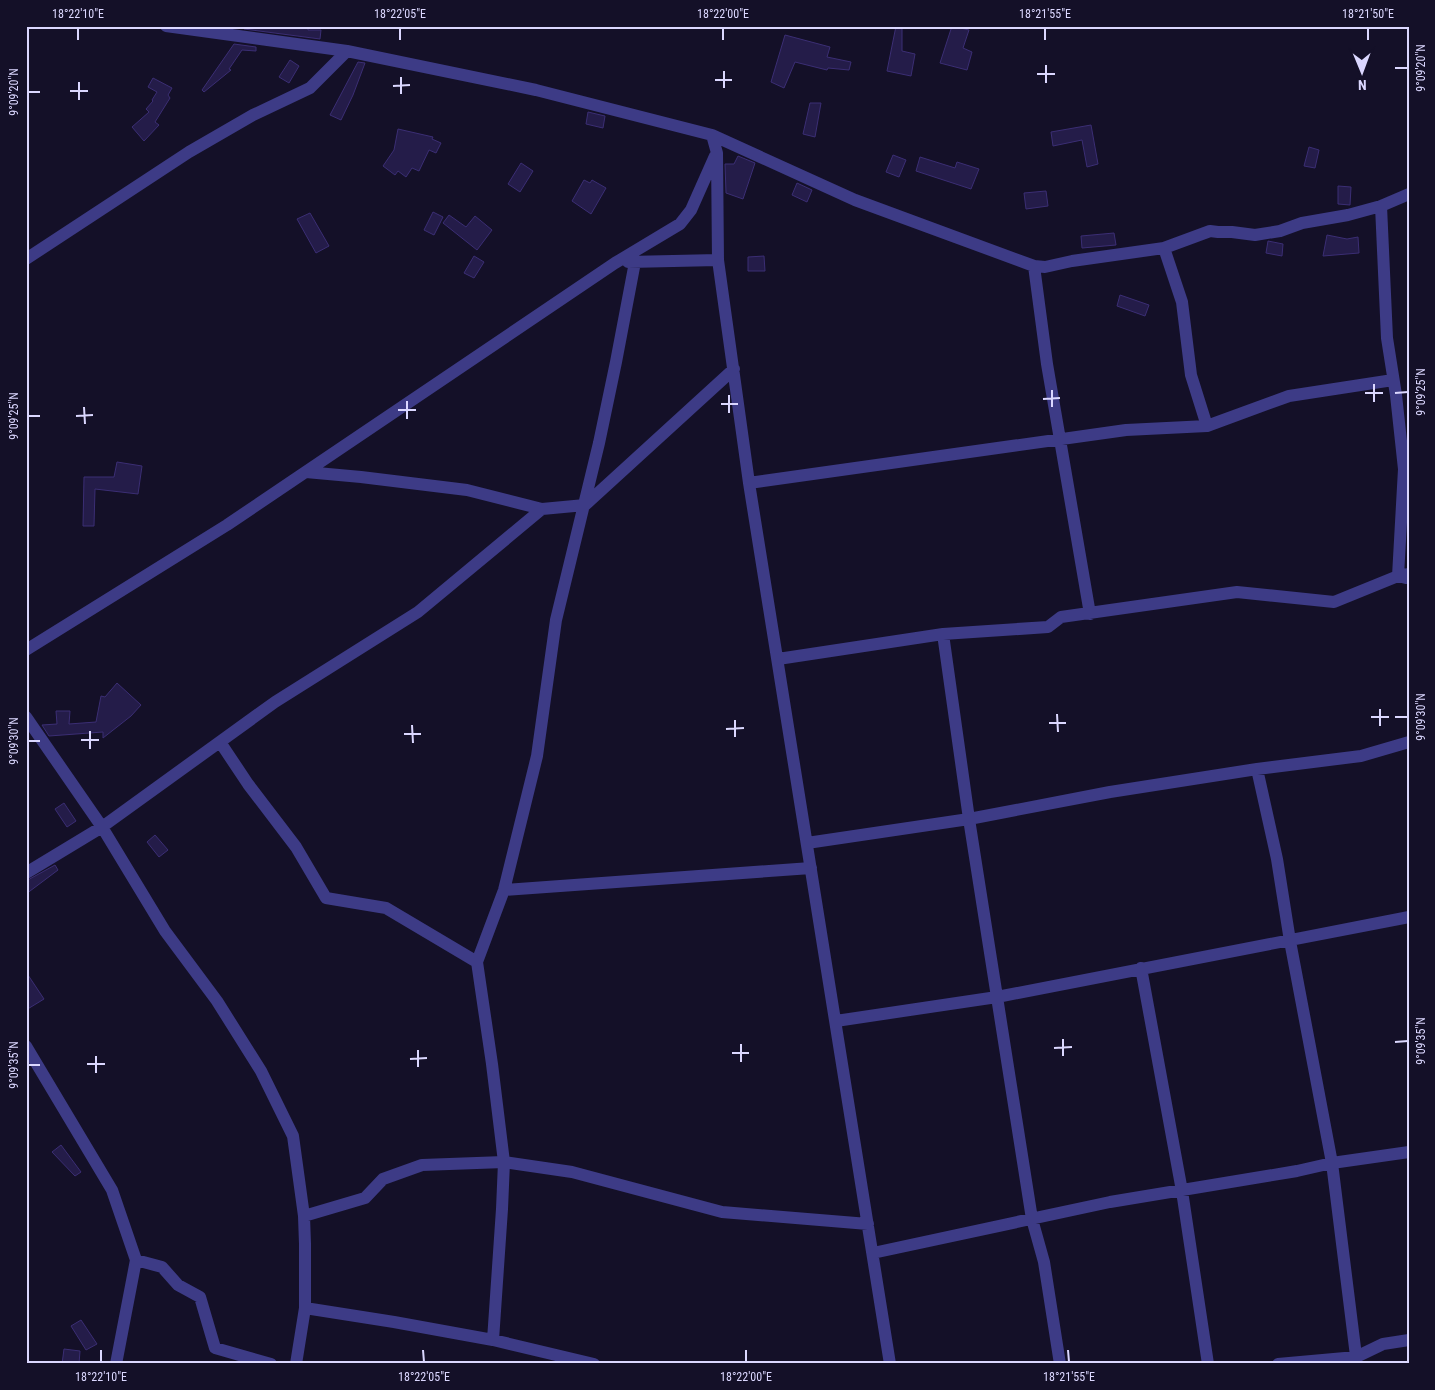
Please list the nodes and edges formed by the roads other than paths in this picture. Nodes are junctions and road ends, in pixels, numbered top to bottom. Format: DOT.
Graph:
graph roads {
  1 [pos="166,26"];
  2 [pos="347,51"];
  3 [pos="712,135"];
  4 [pos="716,153"];
  5 [pos="1409,194"];
  6 [pos="1381,206"];
  7 [pos="1164,248"];
  8 [pos="26,259"];
  9 [pos="718,260"];
  10 [pos="635,262"];
  11 [pos="615,263"];
  12 [pos="1034,266"];
  13 [pos="734,369"];
  14 [pos="1393,380"];
  15 [pos="1207,426"];
  16 [pos="1060,440"];
  17 [pos="306,472"];
  18 [pos="749,483"];
  19 [pos="584,505"];
  20 [pos="542,509"];
  21 [pos="1405,576"];
  22 [pos="1090,614"];
  23 [pos="943,634"];
  24 [pos="26,650"];
  25 [pos="778,659"];
  26 [pos="26,717"];
  27 [pos="220,742"];
  28 [pos="1409,742"];
  29 [pos="1257,769"];
  30 [pos="969,819"];
  31 [pos="102,827"];
  32 [pos="807,843"];
  33 [pos="811,868"];
  34 [pos="26,872"];
  35 [pos="504,890"];
  36 [pos="1409,917"];
  37 [pos="1290,941"];
  38 [pos="477,962"];
  39 [pos="1141,968"];
  40 [pos="997,997"];
  41 [pos="836,1021"];
  42 [pos="26,1046"];
  43 [pos="1409,1152"];
  44 [pos="504,1162"];
  45 [pos="1332,1163"];
  46 [pos="1182,1191"];
  47 [pos="304,1216"];
  48 [pos="1032,1219"];
  49 [pos="868,1224"];
  50 [pos="873,1254"];
  51 [pos="136,1260"];
  52 [pos="305,1308"];
  53 [pos="492,1340"];
  54 [pos="1409,1340"];
  55 [pos="1357,1360"];
  56 [pos="116,1364"];
  57 [pos="271,1364"];
  58 [pos="296,1364"];
  59 [pos="594,1364"];
  60 [pos="890,1364"];
  61 [pos="1060,1364"];
  62 [pos="1208,1364"];
  63 [pos="1278,1364"];
  1 -- 2 [label="street"];
  2 -- 3 [label="street"];
  2 -- 8 [label="street"];
  3 -- 4 [label="street"];
  3 -- 12 [label="street"];
  4 -- 9 [label="street"];
  4 -- 11 [label="street"];
  5 -- 6 [label="street"];
  6 -- 7 [label="street"];
  6 -- 14 [label="street"];
  7 -- 12 [label="street"];
  7 -- 15 [label="street"];
  9 -- 10 [label="street"];
  9 -- 13 [label="street"];
  10 -- 11 [label="street"];
  10 -- 19 [label="street"];
  11 -- 17 [label="street"];
  12 -- 16 [label="street"];
  13 -- 18 [label="street"];
  13 -- 19 [label="street"];
  14 -- 15 [label="street"];
  14 -- 21 [label="street"];
  15 -- 16 [label="street"];
  16 -- 18 [label="street"];
  16 -- 22 [label="street"];
  17 -- 20 [label="street"];
  17 -- 24 [label="street"];
  18 -- 25 [label="street"];
  19 -- 20 [label="street"];
  19 -- 35 [label="street"];
  20 -- 27 [label="street"];
  21 -- 22 [label="street"];
  22 -- 23 [label="street"];
  23 -- 25 [label="street"];
  23 -- 30 [label="street"];
  25 -- 32 [label="street"];
  26 -- 31 [label="street"];
  27 -- 31 [label="street"];
  27 -- 38 [label="street"];
  28 -- 29 [label="street"];
  29 -- 30 [label="street"];
  29 -- 37 [label="street"];
  30 -- 32 [label="street"];
  30 -- 40 [label="street"];
  31 -- 34 [label="street"];
  31 -- 47 [label="street"];
  32 -- 33 [label="street"];
  33 -- 35 [label="street"];
  33 -- 41 [label="street"];
  35 -- 38 [label="street"];
  36 -- 37 [label="street"];
  37 -- 39 [label="street"];
  37 -- 45 [label="street"];
  38 -- 44 [label="street"];
  39 -- 40 [label="street"];
  39 -- 46 [label="street"];
  40 -- 41 [label="street"];
  40 -- 48 [label="street"];
  41 -- 49 [label="street"];
  42 -- 51 [label="street"];
  43 -- 45 [label="street"];
  44 -- 47 [label="street"];
  44 -- 49 [label="street"];
  44 -- 53 [label="street"];
  45 -- 46 [label="street"];
  45 -- 55 [label="street"];
  46 -- 48 [label="street"];
  46 -- 62 [label="street"];
  47 -- 52 [label="street"];
  48 -- 50 [label="street"];
  48 -- 61 [label="street"];
  49 -- 50 [label="street"];
  50 -- 60 [label="street"];
  51 -- 56 [label="street"];
  51 -- 57 [label="street"];
  52 -- 53 [label="street"];
  52 -- 58 [label="street"];
  53 -- 59 [label="street"];
  54 -- 55 [label="street"];
  55 -- 63 [label="street"];
}
